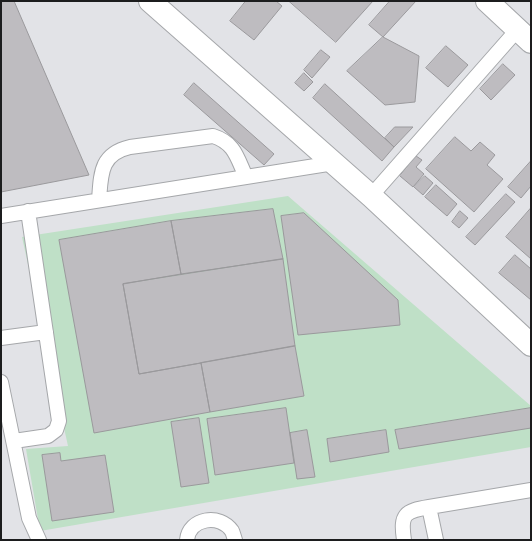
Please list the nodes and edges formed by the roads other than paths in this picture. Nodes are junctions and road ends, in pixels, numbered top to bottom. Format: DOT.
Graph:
graph roads {
  1 [pos="150,1"];
  2 [pos="487,1"];
  3 [pos="527,31"];
  4 [pos="334,163"];
  5 [pos="246,177"];
  6 [pos="371,196"];
  7 [pos="99,200"];
  8 [pos="28,211"];
  9 [pos="1,216"];
  10 [pos="46,332"];
  11 [pos="1,338"];
  12 [pos="531,345"];
  13 [pos="1,382"];
  14 [pos="14,441"];
  15 [pos="531,490"];
  16 [pos="429,506"];
  17 [pos="39,540"];
  18 [pos="187,540"];
  19 [pos="235,540"];
  20 [pos="404,540"];
  21 [pos="436,540"];
  1 -- 4 [label="street"];
  2 -- 3 [label="street"];
  3 -- 6 [label="lane"];
  4 -- 5 [label="lane"];
  4 -- 6 [label="street"];
  5 -- 7 [label="lane"];
  5 -- 7 [label="lane"];
  6 -- 12 [label="street"];
  7 -- 8 [label="lane"];
  8 -- 9 [label="lane"];
  8 -- 10 [label="lane"];
  10 -- 11 [label="lane"];
  10 -- 14 [label="lane"];
  13 -- 14 [label="lane"];
  14 -- 17 [label="lane"];
  15 -- 16 [label="lane"];
  16 -- 20 [label="lane"];
  16 -- 21 [label="lane"];
  18 -- 19 [label="lane"];
}
